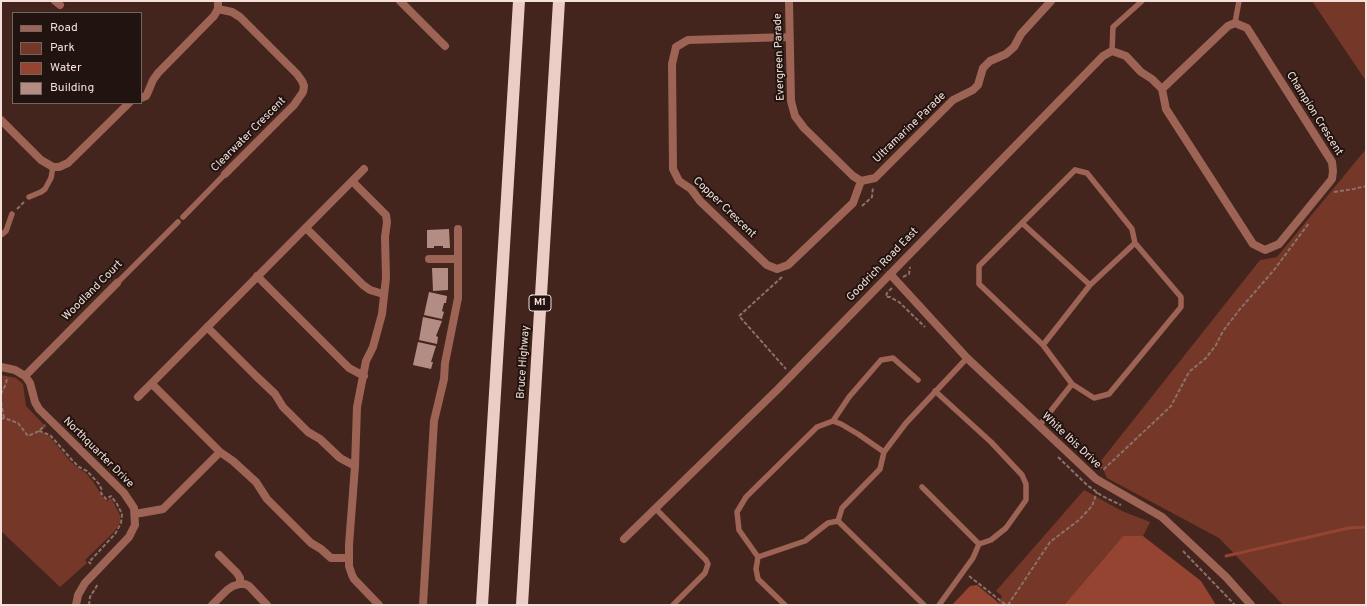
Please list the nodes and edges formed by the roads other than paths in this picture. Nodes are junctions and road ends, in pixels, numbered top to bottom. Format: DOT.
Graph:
graph roads {
  1 [pos="400,1"];
  2 [pos="520,1"];
  3 [pos="559,1"];
  4 [pos="789,1"];
  5 [pos="1051,1"];
  6 [pos="1142,1"];
  7 [pos="1239,1"];
  8 [pos="218,5"];
  9 [pos="1235,23"];
  10 [pos="790,37"];
  11 [pos="445,46"];
  12 [pos="1112,51"];
  13 [pos="1162,89"];
  14 [pos="142,98"];
  15 [pos="128,104"];
  16 [pos="1,120"];
  17 [pos="53,167"];
  18 [pos="364,169"];
  19 [pos="225,174"];
  20 [pos="352,181"];
  21 [pos="860,181"];
  22 [pos="29,197"];
  23 [pos="12,214"];
  24 [pos="183,217"];
  25 [pos="178,222"];
  26 [pos="1022,223"];
  27 [pos="306,228"];
  28 [pos="458,230"];
  29 [pos="1,235"];
  30 [pos="1135,243"];
  31 [pos="429,259"];
  32 [pos="458,259"];
  33 [pos="890,274"];
  34 [pos="257,276"];
  35 [pos="117,283"];
  36 [pos="1090,285"];
  37 [pos="383,294"];
  38 [pos="207,327"];
  39 [pos="1043,344"];
  40 [pos="967,358"];
  41 [pos="4,368"];
  42 [pos="25,376"];
  43 [pos="364,376"];
  44 [pos="918,380"];
  45 [pos="152,384"];
  46 [pos="1072,384"];
  47 [pos="935,391"];
  48 [pos="138,398"];
  49 [pos="833,421"];
  50 [pos="1039,426"];
  51 [pos="220,452"];
  52 [pos="884,452"];
  53 [pos="355,466"];
  54 [pos="922,487"];
  55 [pos="655,508"];
  56 [pos="135,514"];
  57 [pos="838,521"];
  58 [pos="624,540"];
  59 [pos="979,544"];
  60 [pos="219,555"];
  61 [pos="758,557"];
  62 [pos="349,558"];
  63 [pos="240,584"];
  64 [pos="76,605"];
  65 [pos="212,605"];
  66 [pos="267,605"];
  67 [pos="379,605"];
  68 [pos="423,605"];
  69 [pos="482,605"];
  70 [pos="522,605"];
  71 [pos="673,605"];
  72 [pos="785,605"];
  73 [pos="924,605"];
  74 [pos="939,605"];
  75 [pos="1251,605"];
  1 -- 11 [label="street"];
  2 -- 69 [label="highway"];
  3 -- 70 [label="highway, Bruce Highway / M1"];
  4 -- 10 [label="street, Evergreen Parade"];
  5 -- 21 [label="street, Ultramarine Parade"];
  6 -- 12 [label="lane"];
  7 -- 9 [label="lane"];
  8 -- 14 [label="street"];
  8 -- 19 [label="street, Clearwater Crescent"];
  9 -- 13 [label="street"];
  9 -- 13 [label="street, Champion Crescent"];
  10 -- 21 [label="street, Evergreen Parade"];
  10 -- 21 [label="street, Copper Crescent"];
  12 -- 13 [label="street"];
  12 -- 33 [label="street, Goodrich Road East"];
  15 -- 17 [label="street"];
  16 -- 17 [label="street"];
  17 -- 22 [label="lane"];
  18 -- 20 [label="street"];
  19 -- 24 [label="lane, Clearwater Crescent"];
  20 -- 27 [label="street"];
  20 -- 37 [label="street"];
  23 -- 29 [label="lane"];
  25 -- 35 [label="lane, Woodland Court"];
  26 -- 30 [label="lane"];
  26 -- 36 [label="lane"];
  26 -- 39 [label="lane"];
  27 -- 34 [label="street"];
  27 -- 37 [label="street"];
  28 -- 32 [label="street"];
  30 -- 36 [label="lane"];
  30 -- 46 [label="lane"];
  31 -- 32 [label="street"];
  32 -- 68 [label="street"];
  33 -- 40 [label="street, White Ibis Drive"];
  33 -- 55 [label="street, Goodrich Road East"];
  34 -- 38 [label="street"];
  34 -- 43 [label="street"];
  35 -- 42 [label="street, Woodland Court"];
  36 -- 39 [label="lane"];
  37 -- 43 [label="street"];
  38 -- 45 [label="street"];
  38 -- 53 [label="street"];
  39 -- 46 [label="lane"];
  40 -- 47 [label="lane"];
  40 -- 50 [label="street, White Ibis Drive"];
  41 -- 42 [label="street"];
  42 -- 56 [label="street, Northquarter Drive"];
  43 -- 53 [label="street"];
  44 -- 49 [label="lane"];
  45 -- 48 [label="street"];
  45 -- 51 [label="street"];
  46 -- 50 [label="lane"];
  47 -- 52 [label="lane"];
  47 -- 59 [label="lane"];
  49 -- 52 [label="lane"];
  49 -- 61 [label="lane"];
  50 -- 75 [label="street, White Ibis Drive"];
  51 -- 56 [label="street"];
  51 -- 62 [label="street"];
  52 -- 57 [label="lane"];
  53 -- 62 [label="street"];
  54 -- 59 [label="lane"];
  55 -- 58 [label="street, Goodrich Road East"];
  55 -- 71 [label="lane"];
  56 -- 64 [label="street"];
  57 -- 61 [label="lane"];
  57 -- 73 [label="lane"];
  59 -- 74 [label="lane"];
  60 -- 63 [label="street"];
  61 -- 72 [label="lane"];
  62 -- 67 [label="street"];
  63 -- 65 [label="street"];
  63 -- 66 [label="street"];
}
